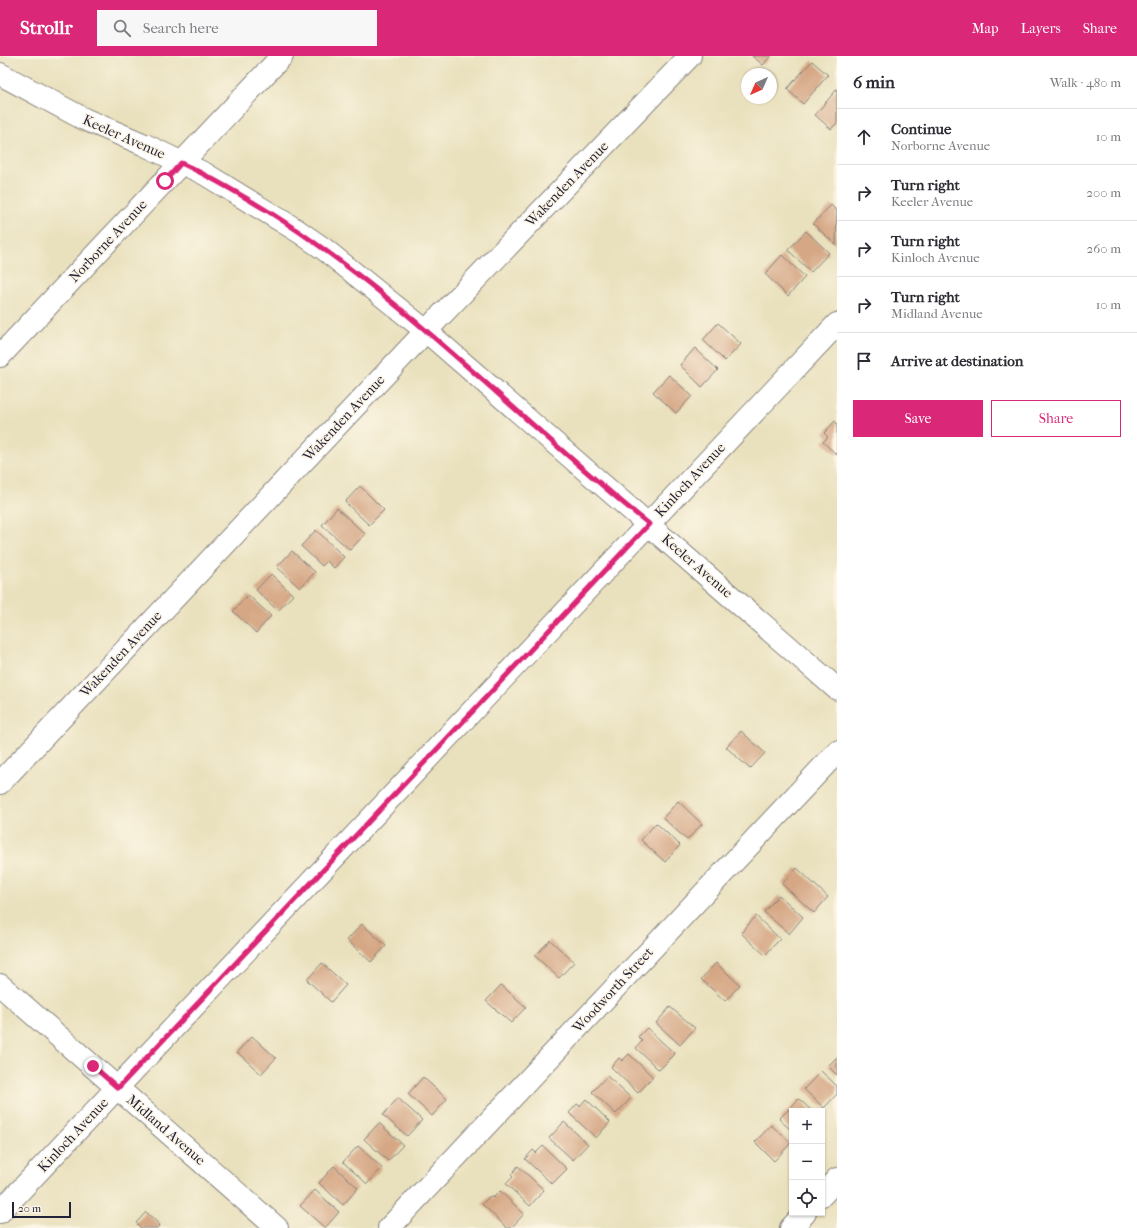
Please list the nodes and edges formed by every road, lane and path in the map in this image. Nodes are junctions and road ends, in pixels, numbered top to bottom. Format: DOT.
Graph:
graph roads {
  1 [pos="282,56"];
  2 [pos="690,56"];
  3 [pos="0,74"];
  4 [pos="181,163"];
  5 [pos="837,324"];
  6 [pos="426,331"];
  7 [pos="0,356"];
  8 [pos="649,524"];
  9 [pos="837,690"];
  10 [pos="837,752"];
  11 [pos="0,783"];
  12 [pos="0,984"];
  13 [pos="118,1088"];
  14 [pos="837,1179"];
  15 [pos="825,1192"];
  16 [pos="0,1212"];
  17 [pos="802,1216"];
  18 [pos="277,1228"];
  19 [pos="389,1228"];
  20 [pos="791,1228"];
  1 -- 4 [label="street, Norborne Avenue"];
  2 -- 6 [label="street, Wakenden Avenue"];
  3 -- 4 [label="street, Keeler Avenue"];
  4 -- 6 [label="street, Keeler Avenue"];
  4 -- 7 [label="street, Norborne Avenue"];
  5 -- 8 [label="street, Kinloch Avenue"];
  6 -- 8 [label="street, Keeler Avenue"];
  6 -- 11 [label="street, Wakenden Avenue"];
  8 -- 9 [label="street, Keeler Avenue"];
  8 -- 13 [label="street, Kinloch Avenue"];
  10 -- 19 [label="street, Woodworth Street"];
  12 -- 13 [label="street, Midland Avenue"];
  13 -- 16 [label="street, Kinloch Avenue"];
  13 -- 18 [label="street, Midland Avenue"];
  14 -- 15 [label="street"];
  17 -- 20 [label="street"];
}
